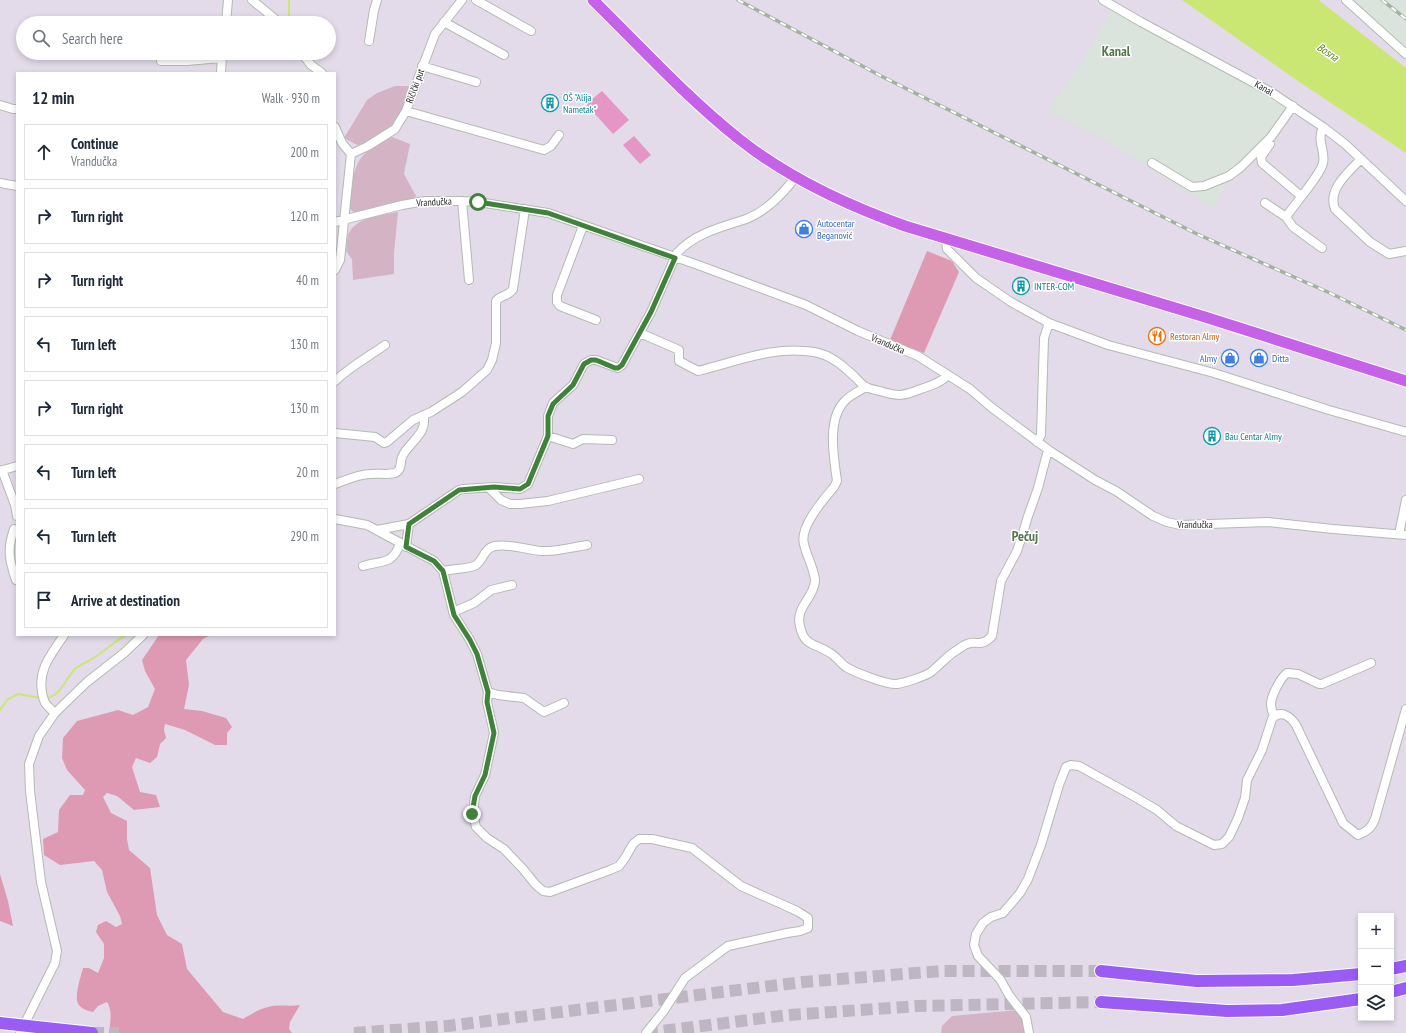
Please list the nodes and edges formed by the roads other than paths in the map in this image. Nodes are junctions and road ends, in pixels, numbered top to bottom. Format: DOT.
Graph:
graph roads {
  1 [pos="228,0"];
  2 [pos="252,0"];
  3 [pos="377,0"];
  4 [pos="462,0"];
  5 [pos="476,0"];
  6 [pos="593,0"];
  7 [pos="1103,0"];
  8 [pos="1346,0"];
  9 [pos="227,16"];
  10 [pos="271,16"];
  11 [pos="444,22"];
  12 [pos="531,31"];
  13 [pos="369,41"];
  14 [pos="1406,54"];
  15 [pos="504,55"];
  16 [pos="193,60"];
  17 [pos="222,60"];
  18 [pos="307,60"];
  19 [pos="161,61"];
  20 [pos="422,66"];
  21 [pos="221,72"];
  22 [pos="321,72"];
  23 [pos="476,82"];
  24 [pos="0,104"];
  25 [pos="1293,106"];
  26 [pos="16,109"];
  27 [pos="406,111"];
  28 [pos="1323,127"];
  29 [pos="336,129"];
  30 [pos="559,135"];
  31 [pos="1271,137"];
  32 [pos="351,154"];
  33 [pos="1361,158"];
  34 [pos="1152,163"];
  35 [pos="796,177"];
  36 [pos="0,183"];
  37 [pos="16,186"];
  38 [pos="1301,196"];
  39 [pos="462,201"];
  40 [pos="1406,201"];
  41 [pos="1265,203"];
  42 [pos="525,209"];
  43 [pos="1286,216"];
  44 [pos="344,220"];
  45 [pos="336,222"];
  46 [pos="582,226"];
  47 [pos="946,239"];
  48 [pos="1322,248"];
  49 [pos="1406,251"];
  50 [pos="675,258"];
  51 [pos="336,268"];
  52 [pos="469,280"];
  53 [pos="596,320"];
  54 [pos="1049,323"];
  55 [pos="640,333"];
  56 [pos="385,345"];
  57 [pos="948,376"];
  58 [pos="336,380"];
  59 [pos="1406,381"];
  60 [pos="866,387"];
  61 [pos="423,415"];
  62 [pos="1406,432"];
  63 [pos="336,433"];
  64 [pos="548,436"];
  65 [pos="612,440"];
  66 [pos="1037,442"];
  67 [pos="1048,450"];
  68 [pos="16,466"];
  69 [pos="1,470"];
  70 [pos="639,479"];
  71 [pos="336,484"];
  72 [pos="489,488"];
  73 [pos="1406,500"];
  74 [pos="16,504"];
  75 [pos="336,519"];
  76 [pos="409,524"];
  77 [pos="16,530"];
  78 [pos="376,530"];
  79 [pos="1402,534"];
  80 [pos="403,545"];
  81 [pos="587,545"];
  82 [pos="363,566"];
  83 [pos="443,571"];
  84 [pos="16,580"];
  85 [pos="512,585"];
  86 [pos="453,612"];
  87 [pos="63,636"];
  88 [pos="142,636"];
  89 [pos="1371,663"];
  90 [pos="488,692"];
  91 [pos="564,702"];
  92 [pos="1406,709"];
  93 [pos="54,713"];
  94 [pos="1274,716"];
  95 [pos="1406,966"];
  96 [pos="1394,968"];
  97 [pos="1101,971"];
  98 [pos="1358,974"];
  99 [pos="1406,988"];
  100 [pos="1394,991"];
  101 [pos="1358,999"];
  102 [pos="1101,1002"];
  103 [pos="0,1023"];
  104 [pos="20,1033"];
  105 [pos="92,1033"];
  106 [pos="646,1033"];
  107 [pos="1029,1033"];
  1 -- 9 [label="street"];
  2 -- 10 [label="street"];
  3 -- 13 [label="street"];
  4 -- 11 [label="street, Ričički put"];
  5 -- 12 [label="street"];
  6 -- 35 [label="main road"];
  7 -- 25 [label="street, Kanal"];
  8 -- 14 [label="street"];
  11 -- 15 [label="street"];
  11 -- 20 [label="street, Ričički put"];
  16 -- 19 [label="street"];
  17 -- 21 [label="street"];
  18 -- 22 [label="street"];
  20 -- 23 [label="street"];
  20 -- 27 [label="street, Ričički put"];
  24 -- 26 [label="street"];
  25 -- 28 [label="street, Kanal"];
  25 -- 31 [label="street"];
  27 -- 30 [label="street"];
  27 -- 32 [label="street, Ričički put"];
  28 -- 33 [label="street, Kanal"];
  28 -- 38 [label="street"];
  29 -- 32 [label="street"];
  31 -- 34 [label="street"];
  31 -- 38 [label="street"];
  32 -- 44 [label="street"];
  33 -- 40 [label="street, Kanal"];
  33 -- 49 [label="street"];
  35 -- 47 [label="main road"];
  35 -- 50 [label="street"];
  36 -- 37 [label="street"];
  38 -- 43 [label="street"];
  39 -- 42 [label="street, Vrandučka"];
  39 -- 44 [label="street, Vrandučka"];
  39 -- 52 [label="street"];
  41 -- 43 [label="street"];
  42 -- 46 [label="street, Vrandučka"];
  42 -- 61 [label="street"];
  43 -- 48 [label="street"];
  44 -- 45 [label="street, Vrandučka"];
  44 -- 51 [label="street"];
  46 -- 50 [label="street, Vrandučka"];
  46 -- 53 [label="street"];
  47 -- 54 [label="street"];
  47 -- 59 [label="main road"];
  50 -- 55 [label="street"];
  50 -- 57 [label="street, Vrandučka"];
  54 -- 62 [label="street"];
  54 -- 66 [label="street"];
  55 -- 60 [label="street"];
  55 -- 64 [label="street"];
  56 -- 58 [label="street"];
  57 -- 60 [label="street"];
  57 -- 66 [label="street, Vrandučka"];
  60 -- 67 [label="street"];
  61 -- 63 [label="street"];
  61 -- 71 [label="street"];
  64 -- 65 [label="street"];
  64 -- 72 [label="street"];
  66 -- 67 [label="street, Vrandučka"];
  67 -- 79 [label="street, Vrandučka"];
  68 -- 69 [label="street"];
  69 -- 74 [label="street"];
  70 -- 72 [label="street"];
  72 -- 76 [label="street"];
  73 -- 79 [label="street"];
  75 -- 78 [label="street"];
  76 -- 78 [label="street"];
  76 -- 80 [label="street"];
  77 -- 84 [label="street"];
  78 -- 80 [label="street"];
  80 -- 82 [label="street"];
  80 -- 83 [label="street"];
  81 -- 83 [label="street"];
  83 -- 86 [label="street"];
  85 -- 86 [label="street"];
  86 -- 90 [label="street"];
  87 -- 93 [label="street"];
  88 -- 93 [label="street"];
  89 -- 94 [label="street"];
  90 -- 91 [label="street"];
  90 -- 106 [label="street"];
  92 -- 94 [label="street"];
  93 -- 104 [label="street"];
  94 -- 107 [label="street"];
  95 -- 96 [label="highway"];
  97 -- 98 [label="highway"];
  99 -- 100 [label="highway"];
  101 -- 102 [label="highway"];
  103 -- 105 [label="highway, bridge"];
}
